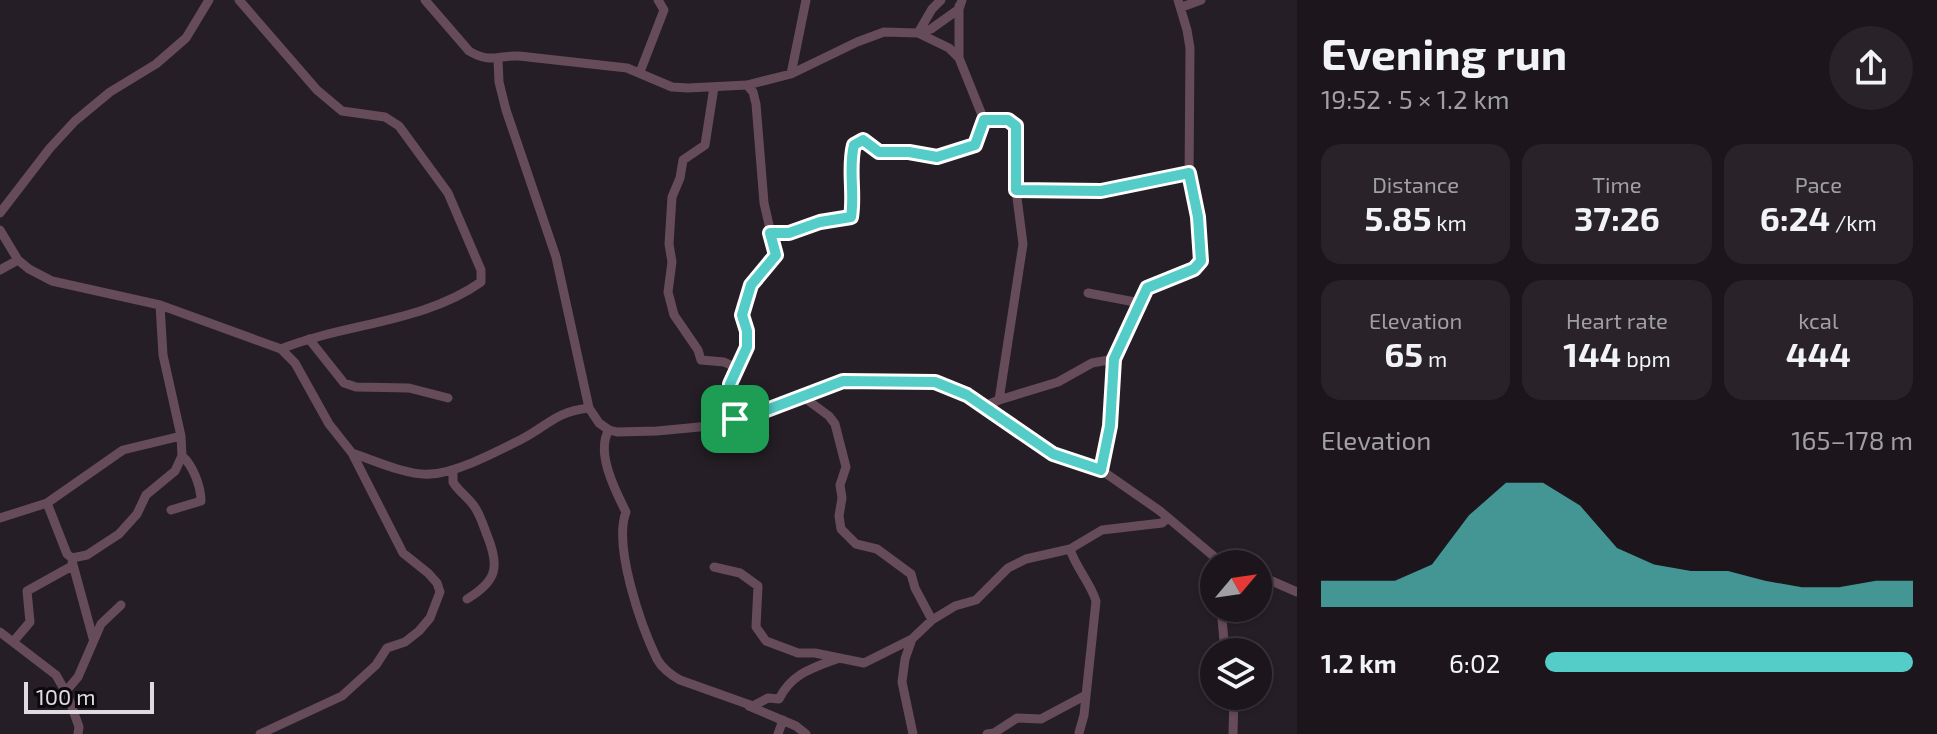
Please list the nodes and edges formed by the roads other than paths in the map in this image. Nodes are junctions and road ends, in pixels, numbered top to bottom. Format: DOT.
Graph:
graph roads {
  1 [pos="209,0"];
  2 [pos="239,0"];
  3 [pos="425,0"];
  4 [pos="658,0"];
  5 [pos="806,0"];
  6 [pos="941,0"];
  7 [pos="1201,0"];
  8 [pos="960,3"];
  9 [pos="1180,4"];
  10 [pos="918,33"];
  11 [pos="959,58"];
  12 [pos="498,60"];
  13 [pos="640,72"];
  14 [pos="791,74"];
  15 [pos="747,85"];
  16 [pos="714,87"];
  17 [pos="984,120"];
  18 [pos="1189,173"];
  19 [pos="1016,190"];
  20 [pos="0,213"];
  21 [pos="0,230"];
  22 [pos="770,233"];
  23 [pos="18,260"];
  24 [pos="0,270"];
  25 [pos="1088,293"];
  26 [pos="1140,303"];
  27 [pos="160,305"];
  28 [pos="309,339"];
  29 [pos="281,349"];
  30 [pos="1114,359"];
  31 [pos="737,368"];
  32 [pos="802,396"];
  33 [pos="448,398"];
  34 [pos="999,400"];
  35 [pos="982,407"];
  36 [pos="589,408"];
  37 [pos="735,419"];
  38 [pos="609,430"];
  39 [pos="181,436"];
  40 [pos="352,453"];
  41 [pos="182,456"];
  42 [pos="453,470"];
  43 [pos="1101,470"];
  44 [pos="47,503"];
  45 [pos="171,510"];
  46 [pos="0,518"];
  47 [pos="1168,518"];
  48 [pos="1070,549"];
  49 [pos="1204,550"];
  50 [pos="72,562"];
  51 [pos="714,567"];
  52 [pos="1272,581"];
  53 [pos="1297,592"];
  54 [pos="467,599"];
  55 [pos="121,605"];
  56 [pos="932,620"];
  57 [pos="0,632"];
  58 [pos="93,638"];
  59 [pos="912,639"];
  60 [pos="13,642"];
  61 [pos="839,658"];
  62 [pos="66,691"];
  63 [pos="1086,695"];
  64 [pos="749,706"];
  65 [pos="1234,710"];
  66 [pos="783,720"];
  67 [pos="1079,733"];
  68 [pos="78,734"];
  69 [pos="260,734"];
  70 [pos="778,734"];
  71 [pos="806,734"];
  72 [pos="913,734"];
  73 [pos="987,734"];
  74 [pos="1233,734"];
  1 -- 20 [label="street"];
  2 -- 28 [label="street"];
  3 -- 12 [label="street"];
  4 -- 13 [label="street"];
  5 -- 14 [label="street"];
  6 -- 10 [label="street"];
  7 -- 9 [label="street"];
  8 -- 10 [label="street"];
  8 -- 11 [label="street"];
  9 -- 18 [label="street"];
  10 -- 11 [label="street"];
  10 -- 14 [label="street"];
  11 -- 17 [label="street"];
  12 -- 13 [label="street"];
  12 -- 36 [label="street"];
  13 -- 16 [label="street"];
  14 -- 15 [label="street"];
  15 -- 16 [label="street"];
  15 -- 22 [label="street"];
  16 -- 31 [label="street"];
  17 -- 19 [label="street"];
  17 -- 22 [label="street"];
  18 -- 19 [label="street"];
  18 -- 26 [label="street"];
  19 -- 34 [label="street"];
  21 -- 23 [label="street"];
  22 -- 31 [label="street"];
  23 -- 24 [label="street"];
  23 -- 27 [label="street"];
  25 -- 26 [label="street"];
  26 -- 30 [label="street"];
  27 -- 29 [label="street"];
  27 -- 39 [label="street"];
  28 -- 29 [label="street"];
  28 -- 33 [label="street"];
  29 -- 40 [label="street"];
  30 -- 34 [label="street"];
  30 -- 43 [label="street"];
  31 -- 37 [label="street"];
  32 -- 35 [label="street"];
  32 -- 37 [label="street"];
  32 -- 56 [label="street"];
  34 -- 35 [label="street"];
  35 -- 43 [label="street"];
  36 -- 38 [label="street"];
  36 -- 42 [label="street"];
  37 -- 38 [label="street"];
  38 -- 64 [label="street"];
  39 -- 41 [label="street"];
  39 -- 44 [label="street"];
  40 -- 42 [label="street"];
  40 -- 69 [label="street"];
  41 -- 45 [label="street"];
  41 -- 50 [label="street"];
  42 -- 54 [label="street"];
  43 -- 47 [label="street"];
  44 -- 46 [label="street"];
  44 -- 50 [label="street"];
  47 -- 48 [label="street"];
  47 -- 49 [label="street"];
  48 -- 56 [label="street"];
  48 -- 63 [label="street"];
  50 -- 58 [label="street"];
  50 -- 60 [label="street"];
  51 -- 61 [label="street"];
  52 -- 53 [label="street"];
  55 -- 58 [label="street"];
  56 -- 59 [label="street"];
  57 -- 60 [label="street"];
  58 -- 62 [label="street"];
  59 -- 61 [label="street"];
  59 -- 72 [label="street"];
  60 -- 62 [label="street"];
  61 -- 64 [label="street"];
  62 -- 68 [label="street"];
  63 -- 67 [label="street"];
  63 -- 73 [label="street"];
  64 -- 66 [label="street"];
  65 -- 74 [label="street"];
  66 -- 70 [label="street"];
  66 -- 71 [label="street"];
}
